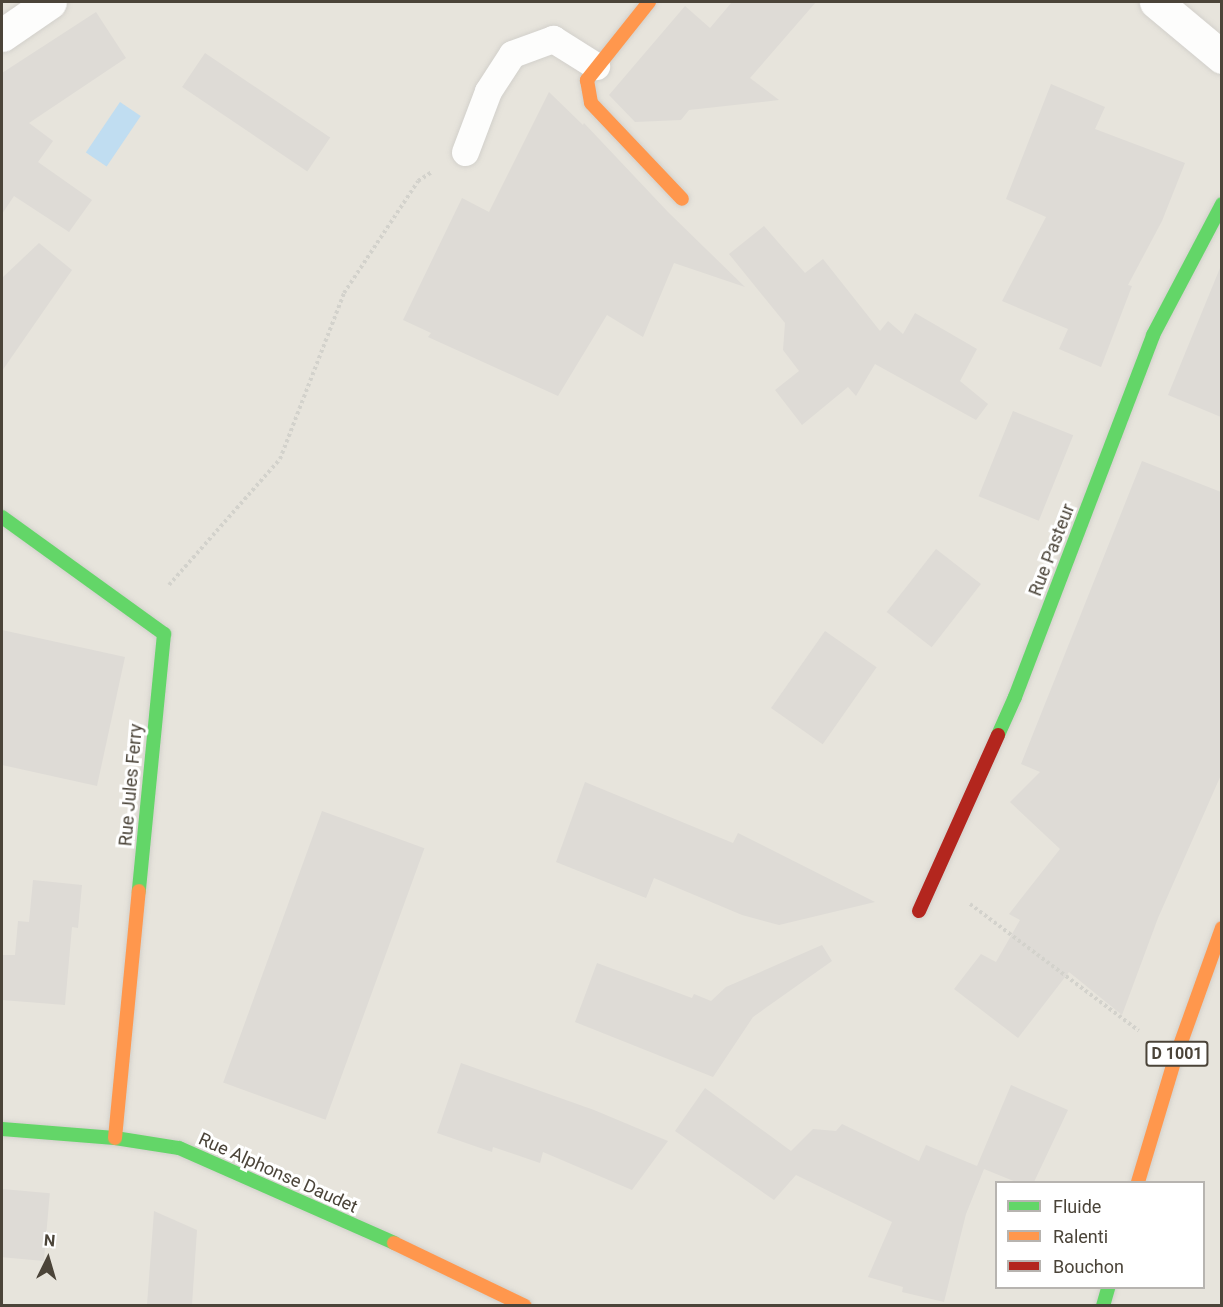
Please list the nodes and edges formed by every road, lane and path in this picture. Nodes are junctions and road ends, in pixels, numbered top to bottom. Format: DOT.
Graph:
graph roads {
  1 [pos="50,2"];
  2 [pos="650,2"];
  3 [pos="1156,2"];
  4 [pos="2,35"];
  5 [pos="1221,57"];
  6 [pos="596,66"];
  7 [pos="465,152"];
  8 [pos="682,199"];
  9 [pos="1221,204"];
  10 [pos="2,517"];
  11 [pos="141,617"];
  12 [pos="934,877"];
  13 [pos="919,911"];
  14 [pos="1221,928"];
  15 [pos="1175,1059"];
  16 [pos="2,1129"];
  17 [pos="116,1138"];
  18 [pos="1138,1181"];
  19 [pos="1107,1289"];
  20 [pos="525,1305"];
  21 [pos="1103,1305"];
  1 -- 4 [label="street"];
  2 -- 6 [label="street"];
  3 -- 5 [label="street"];
  6 -- 7 [label="lane"];
  6 -- 8 [label="street"];
  7 -- 11 [label="path"];
  9 -- 12 [label="street, Rue Pasteur"];
  10 -- 11 [label="street, Rue Jules Ferry"];
  11 -- 17 [label="street, Rue Jules Ferry"];
  12 -- 13 [label="street, Rue Pasteur"];
  12 -- 15 [label="path"];
  14 -- 15 [label="street, D 1001"];
  15 -- 18 [label="street, D 1001"];
  16 -- 17 [label="street, Rue Alphonse Daudet"];
  17 -- 20 [label="street, Rue Alphonse Daudet"];
  19 -- 21 [label="street"];
}
